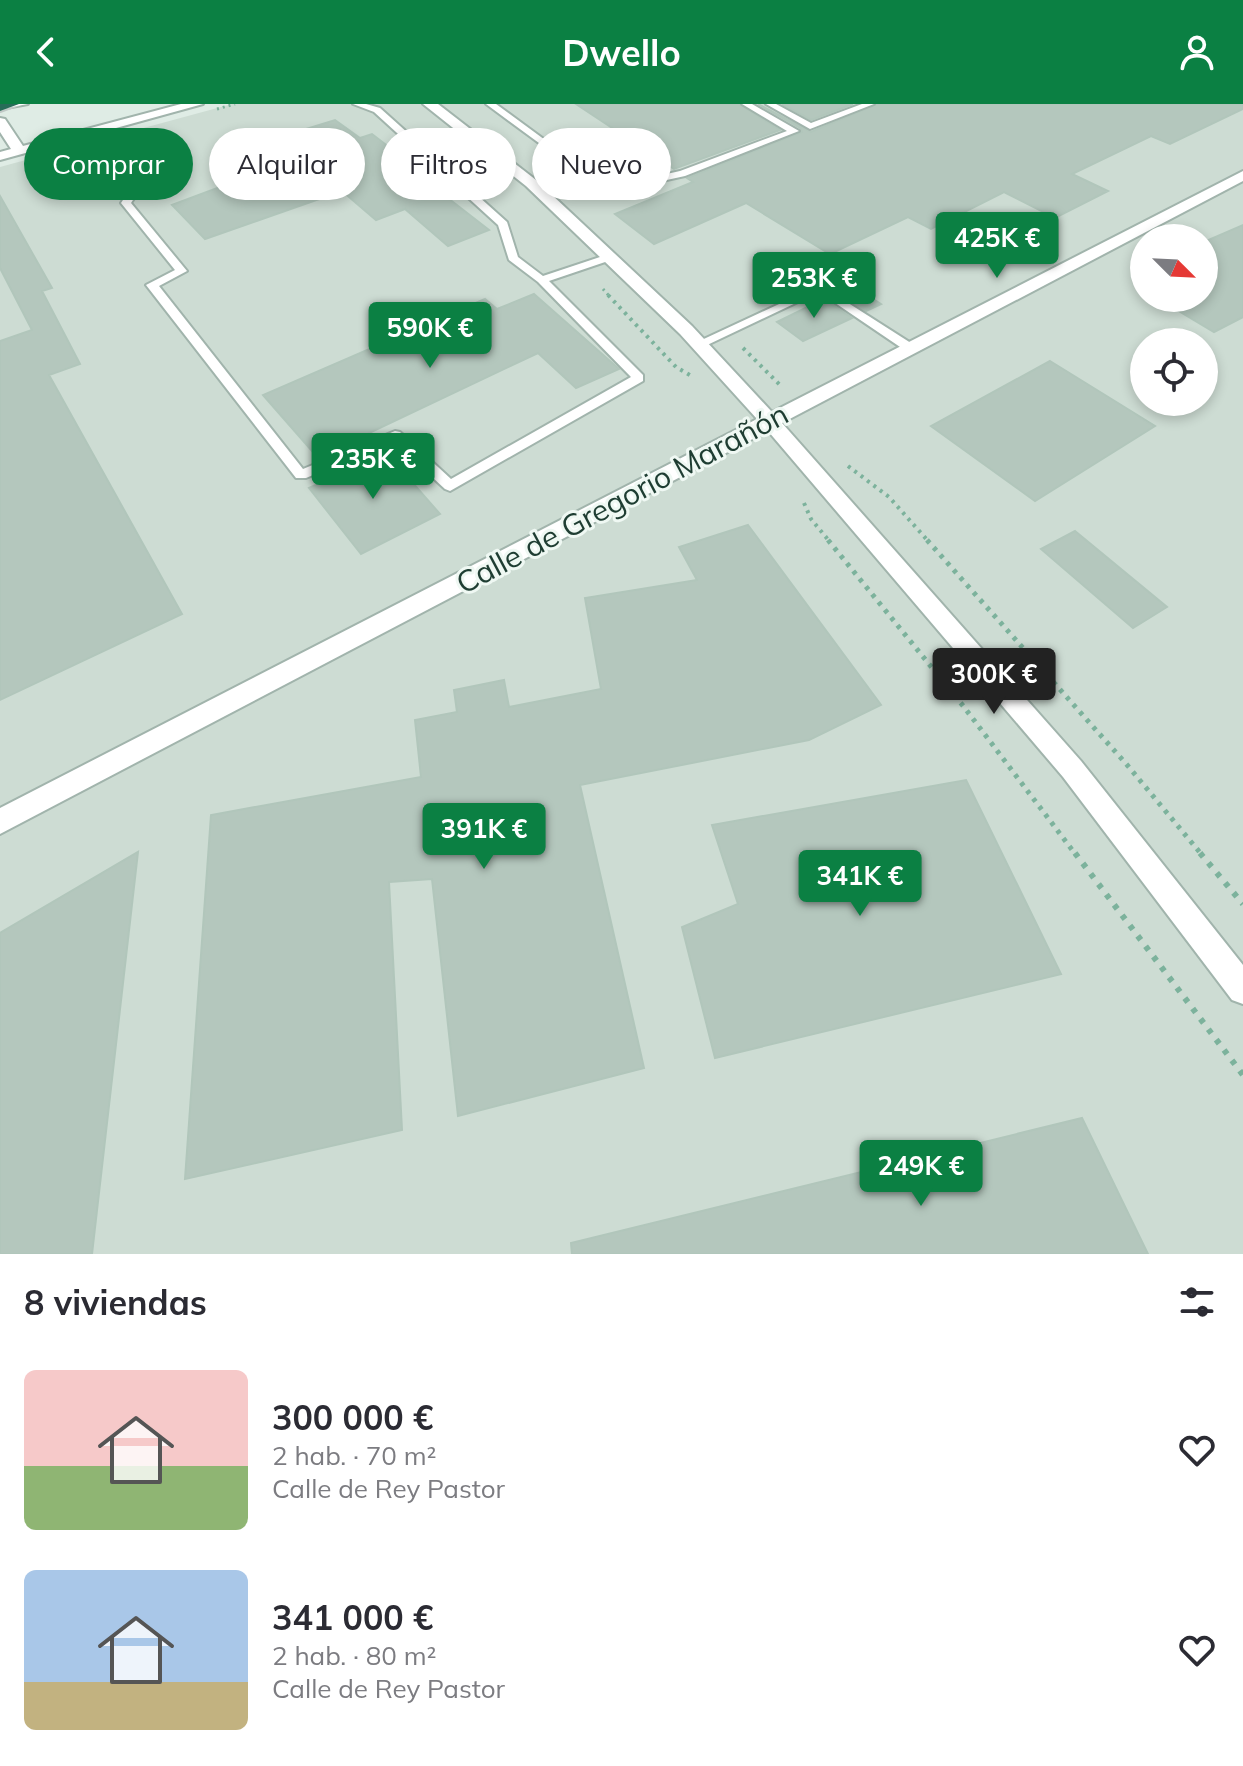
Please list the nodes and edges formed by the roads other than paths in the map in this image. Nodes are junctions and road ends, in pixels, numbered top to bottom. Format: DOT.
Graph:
graph roads {
  1 [pos="24,104"];
  2 [pos="196,104"];
  3 [pos="357,104"];
  4 [pos="430,104"];
  5 [pos="490,104"];
  6 [pos="746,104"];
  7 [pos="770,104"];
  8 [pos="870,104"];
  9 [pos="6,105"];
  10 [pos="0,122"];
  11 [pos="104,128"];
  12 [pos="24,150"];
  13 [pos="20,151"];
  14 [pos="0,156"];
  15 [pos="1243,175"];
  16 [pos="128,200"];
  17 [pos="610,257"];
  18 [pos="542,280"];
  19 [pos="699,344"];
  20 [pos="910,348"];
  21 [pos="770,421"];
  22 [pos="0,822"];
  23 [pos="1243,989"];
  1 -- 9 [label="lane"];
  2 -- 11 [label="street"];
  3 -- 18 [label="lane"];
  4 -- 17 [label="street"];
  5 -- 6 [label="lane"];
  7 -- 8 [label="lane"];
  10 -- 13 [label="street"];
  12 -- 13 [label="street"];
  13 -- 14 [label="street"];
  15 -- 20 [label="street, Calle de Gregorio Marañón"];
  16 -- 18 [label="lane"];
  17 -- 18 [label="lane"];
  17 -- 19 [label="street"];
  19 -- 20 [label="lane"];
  19 -- 21 [label="street"];
  20 -- 21 [label="street, Calle de Gregorio Marañón"];
  21 -- 22 [label="street, Calle de Gregorio Marañón"];
  21 -- 23 [label="street"];
}
